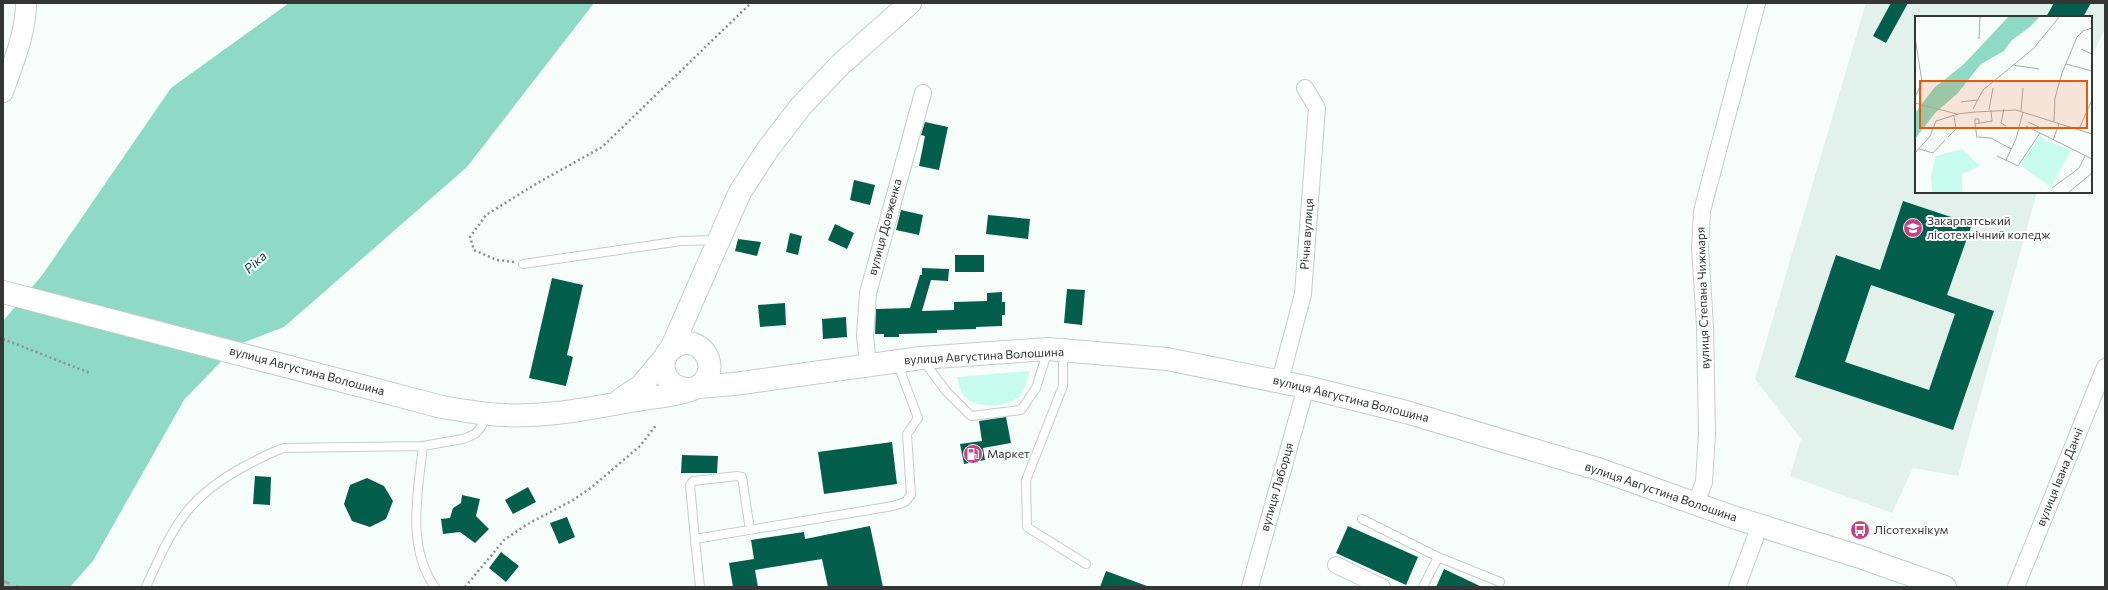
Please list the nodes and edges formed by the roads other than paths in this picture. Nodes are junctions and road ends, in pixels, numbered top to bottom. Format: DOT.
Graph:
graph roads {
  1 [pos="26,3"];
  2 [pos="910,3"];
  3 [pos="1757,3"];
  4 [pos="1305,88"];
  5 [pos="3,92"];
  6 [pos="923,93"];
  7 [pos="718,240"];
  8 [pos="523,264"];
  9 [pos="697,290"];
  10 [pos="3,292"];
  11 [pos="1056,350"];
  12 [pos="668,352"];
  13 [pos="921,358"];
  14 [pos="708,359"];
  15 [pos="896,361"];
  16 [pos="868,365"];
  17 [pos="2105,367"];
  18 [pos="1280,381"];
  19 [pos="734,384"];
  20 [pos="1306,387"];
  21 [pos="694,388"];
  22 [pos="614,404"];
  23 [pos="487,414"];
  24 [pos="423,446"];
  25 [pos="1696,503"];
  26 [pos="1362,519"];
  27 [pos="1760,526"];
  28 [pos="750,530"];
  29 [pos="695,539"];
  30 [pos="1438,556"];
  31 [pos="1086,564"];
  32 [pos="1336,565"];
  33 [pos="1500,582"];
  34 [pos="146,587"];
  35 [pos="434,587"];
  36 [pos="700,587"];
  37 [pos="1250,587"];
  38 [pos="1382,587"];
  39 [pos="1423,587"];
  40 [pos="1737,587"];
  41 [pos="1945,587"];
  42 [pos="2016,587"];
  1 -- 5 [label="street"];
  2 -- 7 [label="main road"];
  3 -- 25 [label="street, вулиця Степана Чижмаря"];
  4 -- 18 [label="street, Річна вулиця"];
  6 -- 16 [label="street, вулиця Довженка"];
  7 -- 8 [label="lane"];
  7 -- 9 [label="main road"];
  9 -- 12 [label="main road"];
  9 -- 14 [label="main road"];
  10 -- 23 [label="main road, вулиця Августина Волошина"];
  11 -- 13 [label="main road, вулиця Августина Волошина"];
  11 -- 13 [label="lane"];
  11 -- 18 [label="main road, вулиця Августина Волошина"];
  11 -- 31 [label="lane"];
  12 -- 14 [label="main road"];
  12 -- 21 [label="main road"];
  12 -- 22 [label="main road, вулиця Августина Волошина"];
  13 -- 15 [label="main road, вулиця Августина Волошина"];
  14 -- 19 [label="main road"];
  14 -- 21 [label="main road"];
  15 -- 16 [label="main road, вулиця Августина Волошина"];
  15 -- 28 [label="lane"];
  16 -- 19 [label="main road, вулиця Августина Волошина"];
  17 -- 42 [label="street, вулиця Івана Данчі"];
  18 -- 20 [label="main road, вулиця Августина Волошина"];
  19 -- 21 [label="main road, вулиця Августина Волошина"];
  20 -- 25 [label="main road, вулиця Августина Волошина"];
  20 -- 37 [label="street, вулиця Лаборця"];
  21 -- 22 [label="main road, вулиця Августина Волошина"];
  22 -- 23 [label="main road, вулиця Августина Волошина"];
  23 -- 24 [label="lane"];
  24 -- 34 [label="lane"];
  24 -- 35 [label="lane"];
  25 -- 27 [label="main road, вулиця Августина Волошина"];
  26 -- 30 [label="lane"];
  27 -- 40 [label="street"];
  27 -- 41 [label="main road, вулиця Августина Волошина"];
  28 -- 29 [label="lane"];
  28 -- 29 [label="lane"];
  29 -- 36 [label="lane"];
  30 -- 33 [label="lane"];
  30 -- 39 [label="lane"];
  32 -- 38 [label="street"];
}
